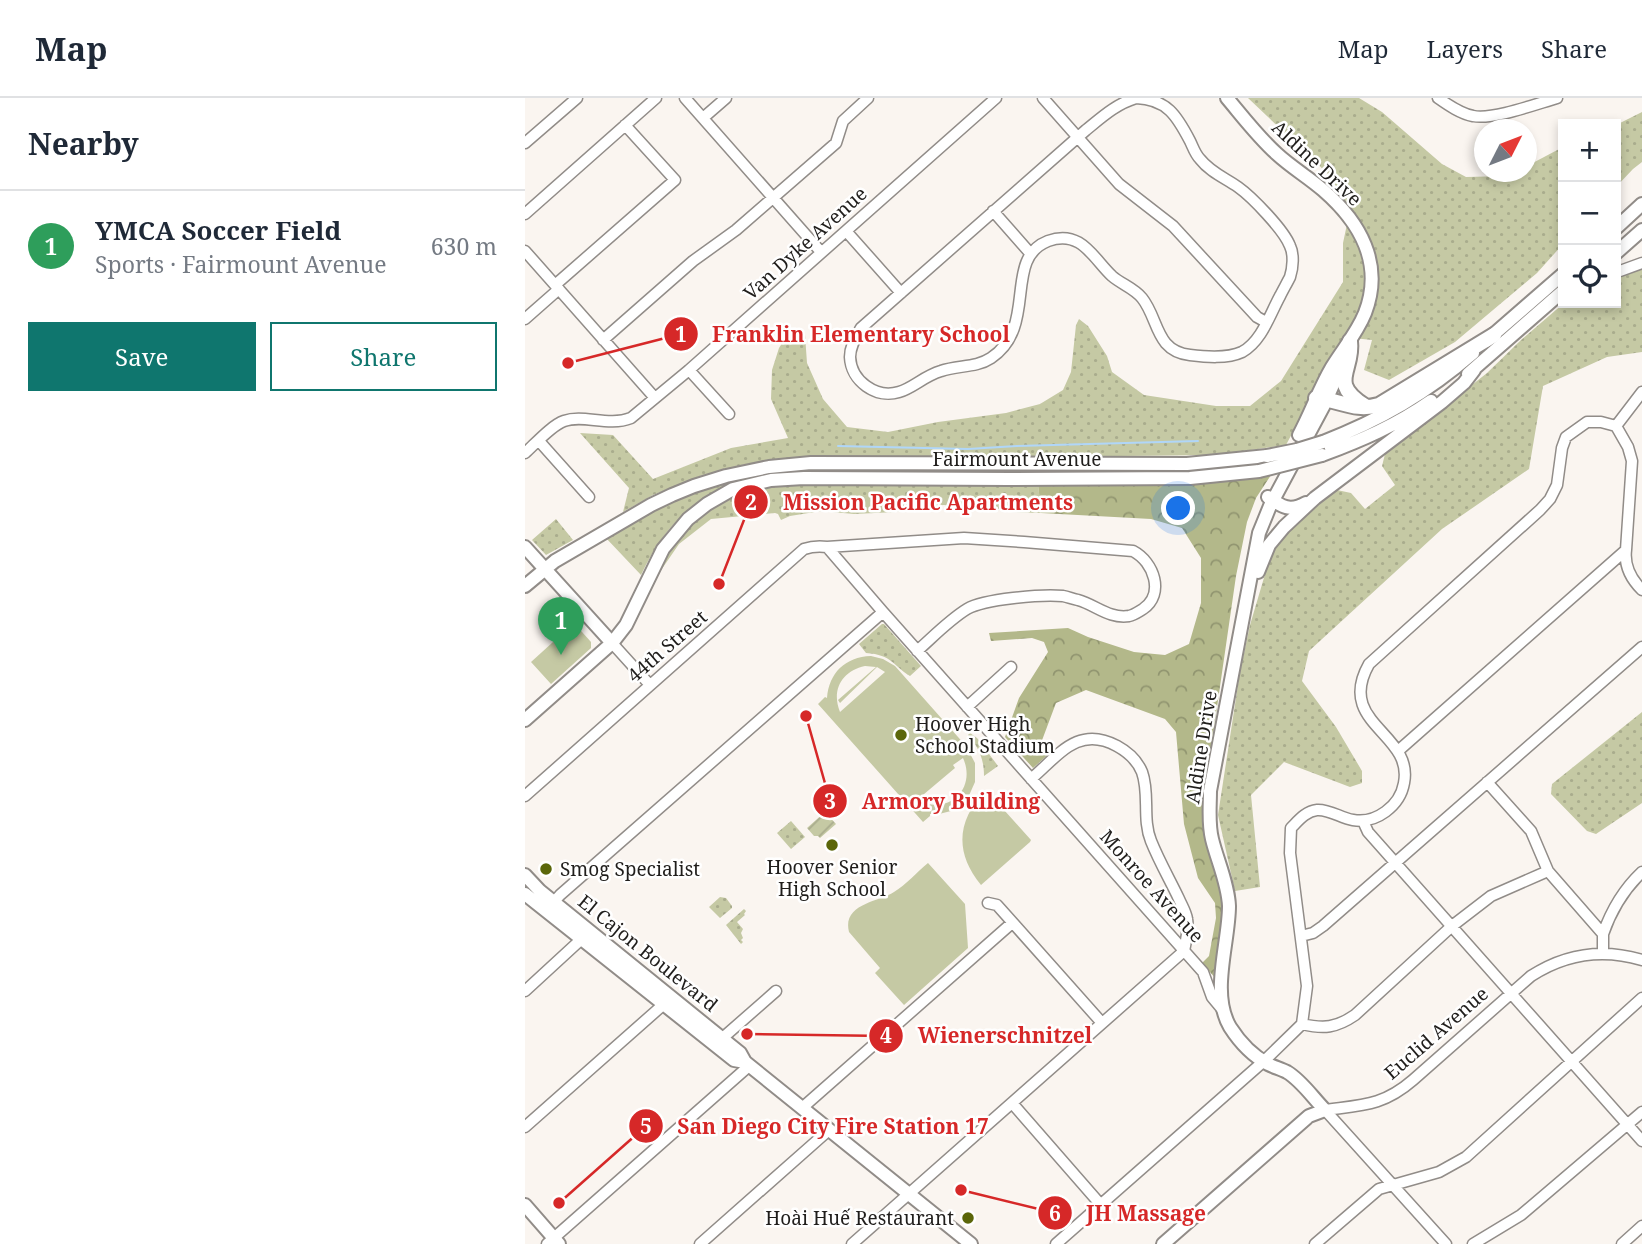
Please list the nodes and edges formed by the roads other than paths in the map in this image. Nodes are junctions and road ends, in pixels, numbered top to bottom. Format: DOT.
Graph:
graph roads {
  1 [pos="577,98"];
  2 [pos="656,98"];
  3 [pos="685,98"];
  4 [pos="726,98"];
  5 [pos="868,98"];
  6 [pos="996,98"];
  7 [pos="1043,98"];
  8 [pos="1227,98"];
  9 [pos="1438,98"];
  10 [pos="1557,98"];
  11 [pos="703,118"];
  12 [pos="625,125"];
  13 [pos="1077,138"];
  14 [pos="525,144"];
  15 [pos="773,198"];
  16 [pos="1642,204"];
  17 [pos="993,211"];
  18 [pos="525,214"];
  19 [pos="1642,221"];
  20 [pos="1621,223"];
  21 [pos="1642,230"];
  22 [pos="846,231"];
  23 [pos="1621,240"];
  24 [pos="1621,249"];
  25 [pos="525,251"];
  26 [pos="821,252"];
  27 [pos="1030,253"];
  28 [pos="1642,263"];
  29 [pos="1621,271"];
  30 [pos="1558,279"];
  31 [pos="557,287"];
  32 [pos="901,293"];
  33 [pos="1558,295"];
  34 [pos="525,319"];
  35 [pos="1266,322"];
  36 [pos="1494,335"];
  37 [pos="603,340"];
  38 [pos="1350,341"];
  39 [pos="688,370"];
  40 [pos="1474,370"];
  41 [pos="1642,392"];
  42 [pos="655,398"];
  43 [pos="1321,398"];
  44 [pos="1366,407"];
  45 [pos="729,414"];
  46 [pos="1616,426"];
  47 [pos="539,441"];
  48 [pos="525,453"];
  49 [pos="589,497"];
  50 [pos="1270,498"];
  51 [pos="1315,498"];
  52 [pos="525,547"];
  53 [pos="827,547"];
  54 [pos="1626,550"];
  55 [pos="545,568"];
  56 [pos="525,586"];
  57 [pos="1642,590"];
  58 [pos="883,612"];
  59 [pos="1243,615"];
  60 [pos="612,643"];
  61 [pos="1642,647"];
  62 [pos="917,651"];
  63 [pos="1011,667"];
  64 [pos="650,685"];
  65 [pos="967,706"];
  66 [pos="525,720"];
  67 [pos="1398,751"];
  68 [pos="1031,779"];
  69 [pos="1487,782"];
  70 [pos="525,796"];
  71 [pos="1363,821"];
  72 [pos="1396,863"];
  73 [pos="1548,871"];
  74 [pos="1642,872"];
  75 [pos="525,875"];
  76 [pos="525,894"];
  77 [pos="988,903"];
  78 [pos="550,907"];
  79 [pos="1012,923"];
  80 [pos="1452,926"];
  81 [pos="1603,934"];
  82 [pos="586,935"];
  83 [pos="1301,936"];
  84 [pos="1184,951"];
  85 [pos="1603,953"];
  86 [pos="1642,960"];
  87 [pos="525,991"];
  88 [pos="776,991"];
  89 [pos="1511,993"];
  90 [pos="1642,998"];
  91 [pos="668,1001"];
  92 [pos="1222,1009"];
  93 [pos="1103,1023"];
  94 [pos="1302,1024"];
  95 [pos="719,1042"];
  96 [pos="1264,1061"];
  97 [pos="1571,1061"];
  98 [pos="747,1064"];
  99 [pos="1012,1103"];
  100 [pos="802,1108"];
  101 [pos="1325,1110"];
  102 [pos="1642,1112"];
  103 [pos="1627,1124"];
  104 [pos="525,1127"];
  105 [pos="829,1130"];
  106 [pos="1642,1141"];
  107 [pos="1394,1185"];
  108 [pos="909,1194"];
  109 [pos="525,1205"];
  110 [pos="1101,1205"];
  111 [pos="1642,1226"];
  112 [pos="553,1242"];
  113 [pos="700,1244"];
  114 [pos="852,1244"];
  115 [pos="971,1244"];
  116 [pos="1056,1244"];
  117 [pos="1163,1244"];
  118 [pos="1315,1244"];
  119 [pos="1446,1244"];
  120 [pos="1473,1244"];
  121 [pos="1622,1244"];
  1 -- 14 [label="street"];
  2 -- 12 [label="street"];
  3 -- 11 [label="street"];
  4 -- 11 [label="street"];
  5 -- 15 [label="street"];
  6 -- 22 [label="street, Van Dyke Avenue"];
  7 -- 13 [label="street"];
  8 -- 38 [label="main road, Aldine Drive"];
  9 -- 10 [label="street"];
  11 -- 15 [label="street"];
  12 -- 18 [label="street"];
  12 -- 31 [label="street"];
  13 -- 17 [label="street"];
  13 -- 35 [label="street"];
  13 -- 35 [label="street"];
  15 -- 26 [label="street"];
  15 -- 37 [label="street"];
  16 -- 20 [label="main road"];
  17 -- 27 [label="street"];
  17 -- 32 [label="street"];
  19 -- 23 [label="main road"];
  21 -- 24 [label="main road"];
  22 -- 26 [label="street, Van Dyke Avenue"];
  22 -- 32 [label="street"];
  25 -- 31 [label="street"];
  26 -- 39 [label="street, Van Dyke Avenue"];
  27 -- 32 [label="street"];
  27 -- 35 [label="street"];
  28 -- 29 [label="street"];
  30 -- 36 [label="main road, Fairmount Avenue"];
  31 -- 34 [label="street"];
  31 -- 37 [label="street"];
  33 -- 40 [label="main road, Fairmount Avenue"];
  36 -- 44 [label="highway"];
  36 -- 55 [label="main road, Fairmount Avenue, bridge"];
  37 -- 42 [label="street"];
  38 -- 43 [label="main road, Aldine Drive"];
  38 -- 44 [label="highway"];
  39 -- 42 [label="street, Van Dyke Avenue"];
  39 -- 45 [label="street"];
  40 -- 51 [label="main road"];
  40 -- 60 [label="main road, Fairmount Avenue, bridge"];
  41 -- 46 [label="street"];
  42 -- 47 [label="street, Van Dyke Avenue"];
  43 -- 44 [label="highway"];
  43 -- 50 [label="main road, Aldine Drive"];
  46 -- 54 [label="street"];
  46 -- 67 [label="street"];
  47 -- 48 [label="street, Van Dyke Avenue"];
  47 -- 49 [label="street"];
  50 -- 51 [label="main road"];
  50 -- 59 [label="main road, Aldine Drive"];
  51 -- 59 [label="main road"];
  52 -- 55 [label="main road"];
  53 -- 58 [label="street, Monroe Avenue"];
  53 -- 62 [label="street, 44th Street"];
  53 -- 64 [label="street, 44th Street"];
  54 -- 57 [label="street"];
  54 -- 67 [label="street"];
  55 -- 56 [label="main road, Fairmount Avenue"];
  55 -- 60 [label="main road"];
  58 -- 62 [label="street, Monroe Avenue"];
  58 -- 78 [label="street"];
  59 -- 92 [label="main road, Aldine Drive"];
  60 -- 64 [label="street"];
  60 -- 66 [label="main road, Fairmount Avenue"];
  61 -- 69 [label="street"];
  62 -- 65 [label="street, Monroe Avenue"];
  63 -- 65 [label="street"];
  64 -- 70 [label="street, 44th Street"];
  65 -- 68 [label="street, Monroe Avenue"];
  67 -- 71 [label="street"];
  68 -- 84 [label="street, Monroe Avenue"];
  68 -- 84 [label="street"];
  69 -- 72 [label="street"];
  69 -- 73 [label="street"];
  71 -- 72 [label="street"];
  71 -- 83 [label="street"];
  72 -- 80 [label="street"];
  72 -- 83 [label="street"];
  73 -- 80 [label="street"];
  73 -- 81 [label="street"];
  74 -- 81 [label="street"];
  75 -- 78 [label="main road, El Cajon Boulevard"];
  76 -- 78 [label="main road, El Cajon Boulevard"];
  77 -- 79 [label="street"];
  78 -- 82 [label="main road, El Cajon Boulevard"];
  79 -- 93 [label="street"];
  79 -- 100 [label="street"];
  80 -- 89 [label="street"];
  80 -- 94 [label="street"];
  81 -- 85 [label="street"];
  82 -- 87 [label="street"];
  82 -- 91 [label="main road, El Cajon Boulevard"];
  82 -- 91 [label="main road, El Cajon Boulevard"];
  83 -- 94 [label="street"];
  84 -- 92 [label="street, Monroe Avenue"];
  84 -- 93 [label="street"];
  85 -- 86 [label="street, Euclid Avenue"];
  85 -- 89 [label="street, Euclid Avenue"];
  88 -- 95 [label="street"];
  89 -- 97 [label="street"];
  89 -- 101 [label="street, Euclid Avenue"];
  90 -- 97 [label="street"];
  91 -- 95 [label="main road, El Cajon Boulevard"];
  91 -- 104 [label="street"];
  92 -- 96 [label="main road, Monroe Avenue"];
  93 -- 99 [label="street"];
  94 -- 96 [label="street"];
  95 -- 98 [label="main road, El Cajon Boulevard"];
  96 -- 101 [label="main road, Monroe Avenue"];
  96 -- 110 [label="street"];
  97 -- 103 [label="street"];
  97 -- 107 [label="street"];
  98 -- 100 [label="main road, El Cajon Boulevard"];
  98 -- 112 [label="street"];
  99 -- 108 [label="street"];
  99 -- 110 [label="street"];
  100 -- 105 [label="main road, El Cajon Boulevard"];
  101 -- 107 [label="street, Monroe Avenue"];
  101 -- 117 [label="main road, Euclid Avenue"];
  102 -- 103 [label="street"];
  103 -- 106 [label="street"];
  103 -- 120 [label="street"];
  105 -- 108 [label="main road, El Cajon Boulevard"];
  105 -- 113 [label="street"];
  107 -- 118 [label="street"];
  107 -- 119 [label="street, Monroe Avenue"];
  108 -- 114 [label="street"];
  108 -- 115 [label="main road, El Cajon Boulevard"];
  109 -- 112 [label="main road"];
  110 -- 116 [label="street"];
  111 -- 121 [label="street"];
}
